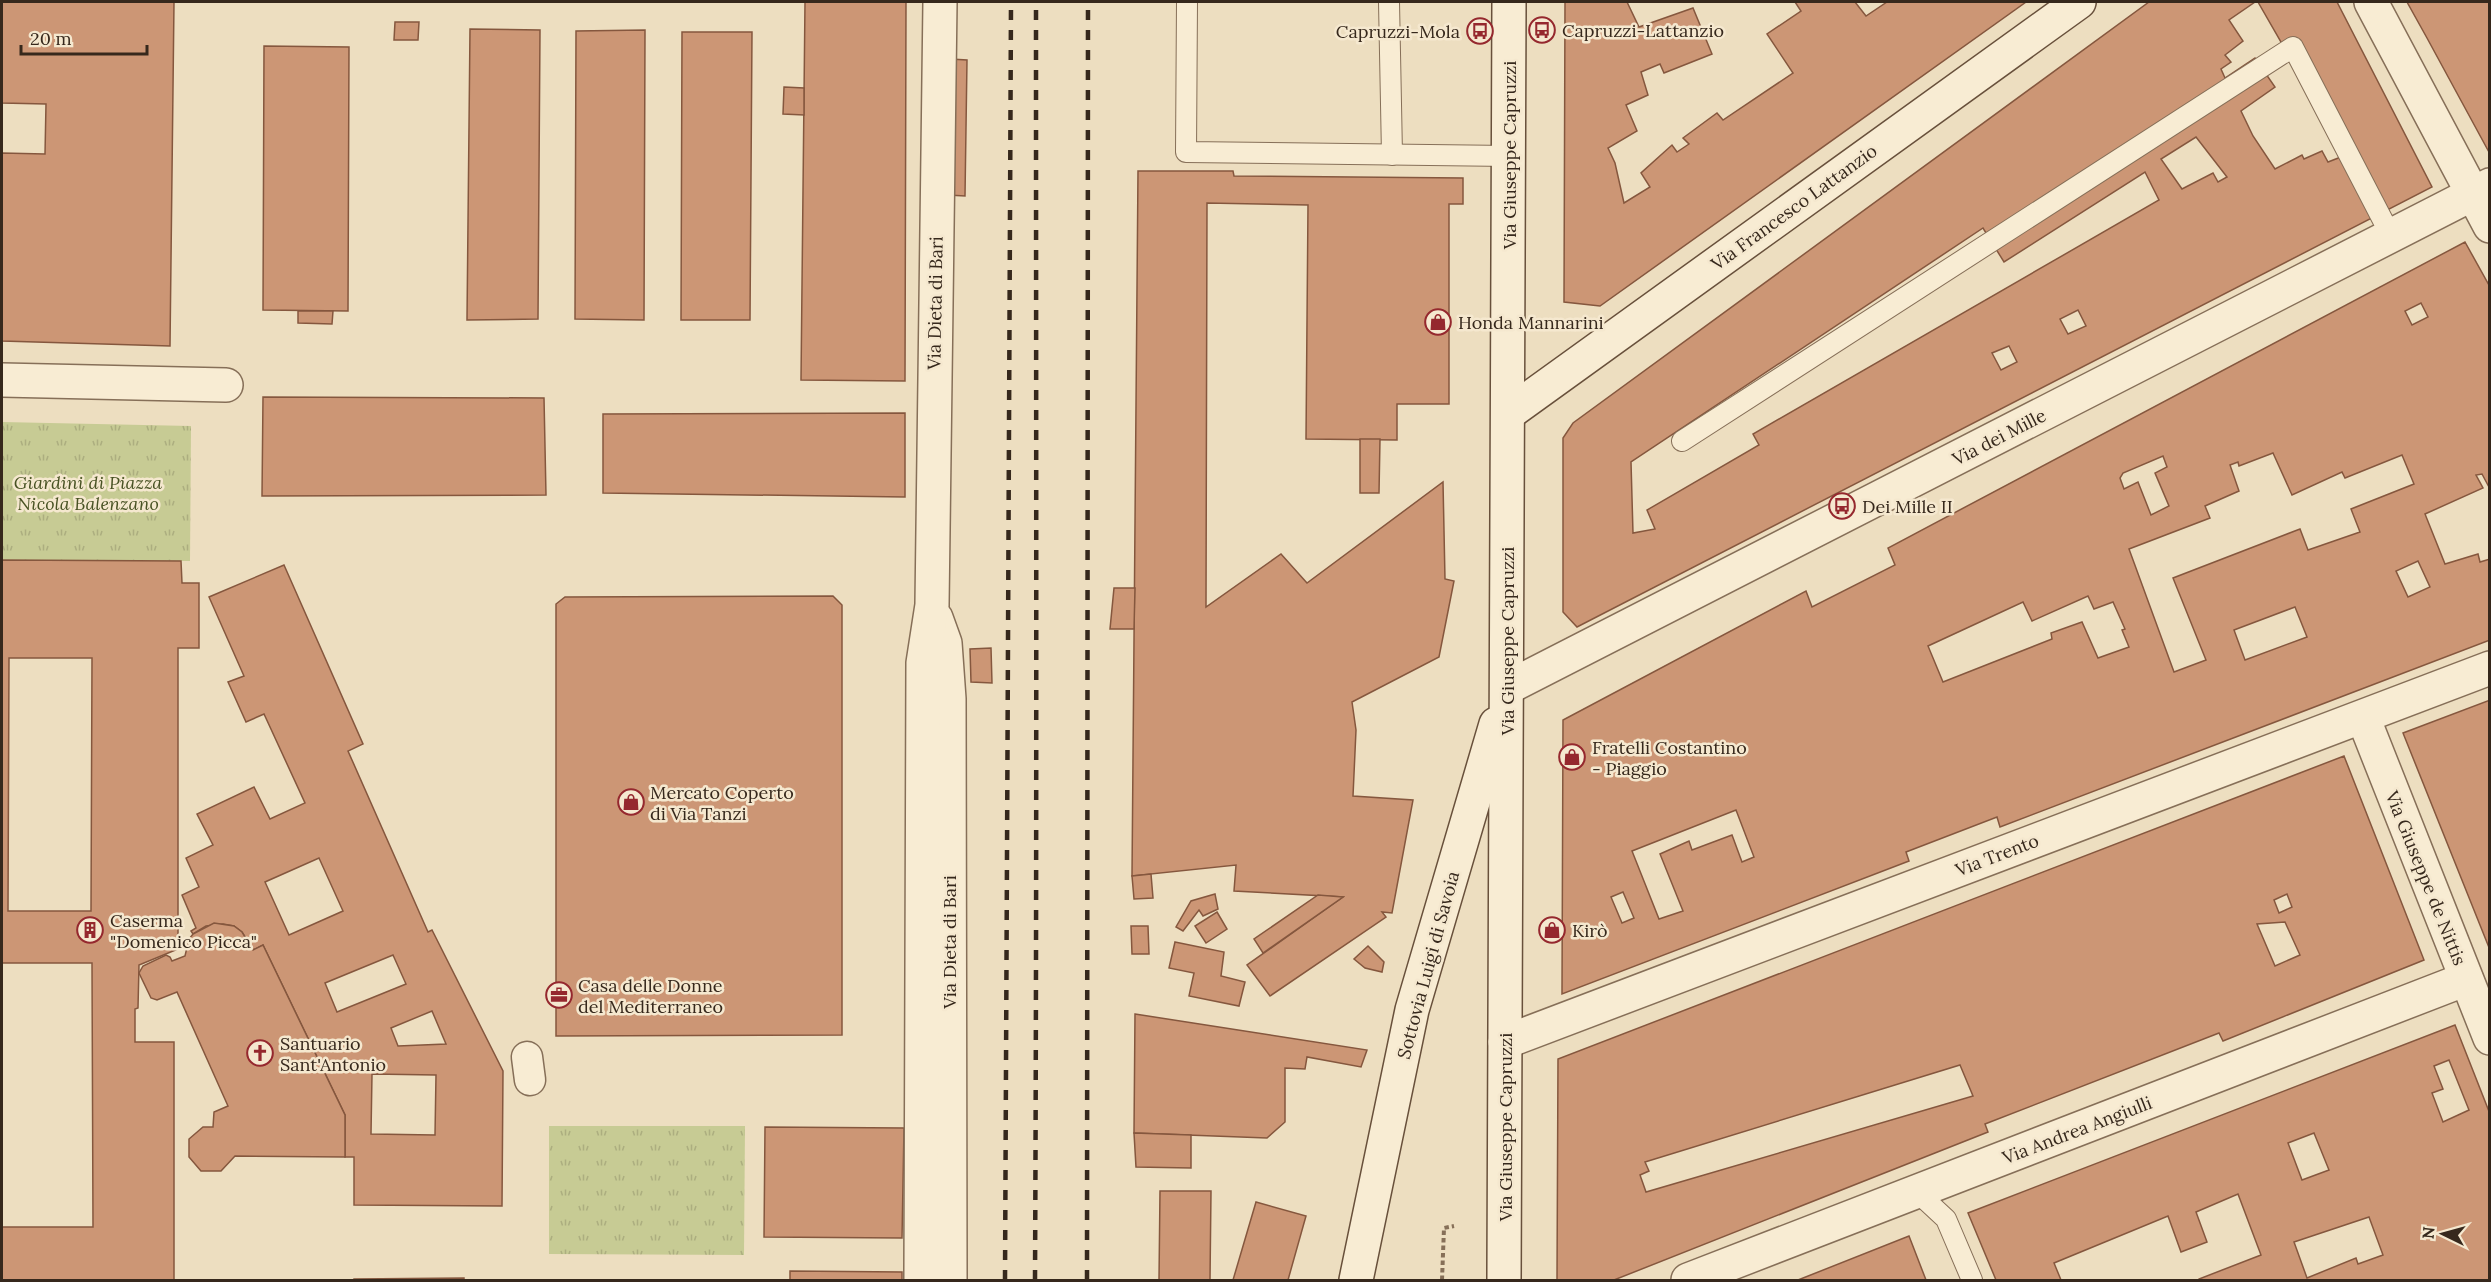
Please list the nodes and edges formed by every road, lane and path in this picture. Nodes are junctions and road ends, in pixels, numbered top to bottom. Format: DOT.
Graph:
graph roads {
  1 [pos="940,2"];
  2 [pos="1187,2"];
  3 [pos="1389,2"];
  4 [pos="1509,2"];
  5 [pos="2079,2"];
  6 [pos="2371,2"];
  7 [pos="1392,155"];
  8 [pos="1509,156"];
  9 [pos="2481,189"];
  10 [pos="2490,226"];
  11 [pos="2391,236"];
  12 [pos="2,380"];
  13 [pos="226,385"];
  14 [pos="1509,413"];
  15 [pos="1682,441"];
  16 [pos="932,605"];
  17 [pos="2490,668"];
  18 [pos="1507,688"];
  19 [pos="2363,717"];
  20 [pos="2466,979"];
  21 [pos="2490,1038"];
  22 [pos="1505,1042"];
  23 [pos="1917,1192"];
  24 [pos="1454,1226"];
  25 [pos="921,1281"];
  26 [pos="950,1281"];
  27 [pos="1356,1281"];
  28 [pos="1442,1281"];
  29 [pos="1504,1281"];
  30 [pos="1688,1281"];
  31 [pos="1971,1281"];
  1 -- 16 [label="street, Via Dieta di Bari"];
  2 -- 7 [label="lane"];
  3 -- 7 [label="lane"];
  4 -- 8 [label="street, Via Giuseppe Capruzzi"];
  5 -- 14 [label="street, Via Francesco Lattanzio"];
  6 -- 9 [label="street"];
  7 -- 8 [label="lane"];
  8 -- 14 [label="street, Via Giuseppe Capruzzi"];
  9 -- 10 [label="street"];
  9 -- 11 [label="street, Via dei Mille"];
  11 -- 15 [label="lane"];
  11 -- 18 [label="street, Via dei Mille"];
  12 -- 13 [label="street"];
  14 -- 18 [label="street, Via Giuseppe Capruzzi"];
  16 -- 25 [label="street, Via Dieta di Bari"];
  16 -- 26 [label="street, Via Dieta di Bari"];
  17 -- 19 [label="street, Via Trento"];
  18 -- 22 [label="street, Via Giuseppe Capruzzi"];
  18 -- 27 [label="street, Sottovia Luigi di Savoia"];
  19 -- 20 [label="street, Via Giuseppe de Nittis"];
  19 -- 22 [label="street, Via Trento"];
  20 -- 21 [label="street, Via Giuseppe de Nittis"];
  20 -- 23 [label="street, Via Andrea Angiulli"];
  22 -- 29 [label="street, Via Giuseppe Capruzzi"];
  23 -- 30 [label="street, Via Andrea Angiulli"];
  23 -- 31 [label="lane"];
  24 -- 28 [label="path"];
}
